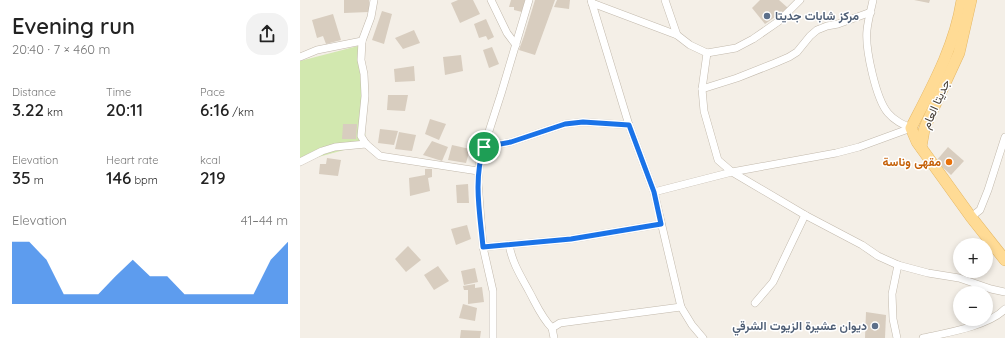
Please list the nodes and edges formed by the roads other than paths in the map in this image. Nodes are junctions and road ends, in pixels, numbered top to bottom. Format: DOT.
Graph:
graph roads {
  1 [pos="374,0"];
  2 [pos="491,0"];
  3 [pos="529,0"];
  4 [pos="665,0"];
  5 [pos="800,0"];
  6 [pos="873,0"];
  7 [pos="962,0"];
  8 [pos="971,0"];
  9 [pos="591,2"];
  10 [pos="871,12"];
  11 [pos="677,35"];
  12 [pos="362,42"];
  13 [pos="516,45"];
  14 [pos="707,53"];
  15 [pos="300,57"];
  16 [pos="702,89"];
  17 [pos="629,125"];
  18 [pos="911,128"];
  19 [pos="1005,136"];
  20 [pos="366,144"];
  21 [pos="484,147"];
  22 [pos="921,147"];
  23 [pos="300,162"];
  24 [pos="478,171"];
  25 [pos="732,172"];
  26 [pos="654,192"];
  27 [pos="805,215"];
  28 [pos="971,217"];
  29 [pos="661,224"];
  30 [pos="509,245"];
  31 [pos="483,247"];
  32 [pos="1005,260"];
  33 [pos="898,265"];
  34 [pos="1005,292"];
  35 [pos="755,302"];
  36 [pos="681,307"];
  37 [pos="1005,310"];
  38 [pos="552,328"];
  39 [pos="493,338"];
  40 [pos="554,338"];
  41 [pos="703,338"];
  42 [pos="897,338"];
  43 [pos="923,338"];
  1 -- 12 [label="street"];
  2 -- 13 [label="street"];
  3 -- 13 [label="street"];
  4 -- 11 [label="street"];
  5 -- 14 [label="street"];
  6 -- 10 [label="street"];
  7 -- 18 [label="main road, جديتا العام"];
  8 -- 22 [label="main road, جديتا العام"];
  9 -- 11 [label="street"];
  9 -- 17 [label="street"];
  10 -- 16 [label="street"];
  10 -- 18 [label="street"];
  11 -- 14 [label="street"];
  12 -- 15 [label="street"];
  12 -- 20 [label="street"];
  13 -- 21 [label="street"];
  14 -- 16 [label="street"];
  16 -- 25 [label="street"];
  17 -- 21 [label="street"];
  17 -- 26 [label="street"];
  18 -- 22 [label="main road, جديتا العام"];
  18 -- 25 [label="street"];
  19 -- 28 [label="street"];
  20 -- 23 [label="street"];
  20 -- 24 [label="street"];
  21 -- 24 [label="street"];
  22 -- 28 [label="main road"];
  24 -- 31 [label="street"];
  25 -- 26 [label="street"];
  25 -- 27 [label="street"];
  26 -- 29 [label="street"];
  27 -- 33 [label="street"];
  27 -- 35 [label="street"];
  28 -- 32 [label="main road"];
  29 -- 30 [label="street"];
  29 -- 36 [label="street"];
  30 -- 31 [label="street"];
  30 -- 38 [label="street"];
  31 -- 39 [label="street"];
  33 -- 34 [label="street"];
  33 -- 42 [label="street"];
  36 -- 38 [label="street"];
  36 -- 41 [label="street"];
  37 -- 43 [label="street"];
  38 -- 40 [label="street"];
}
